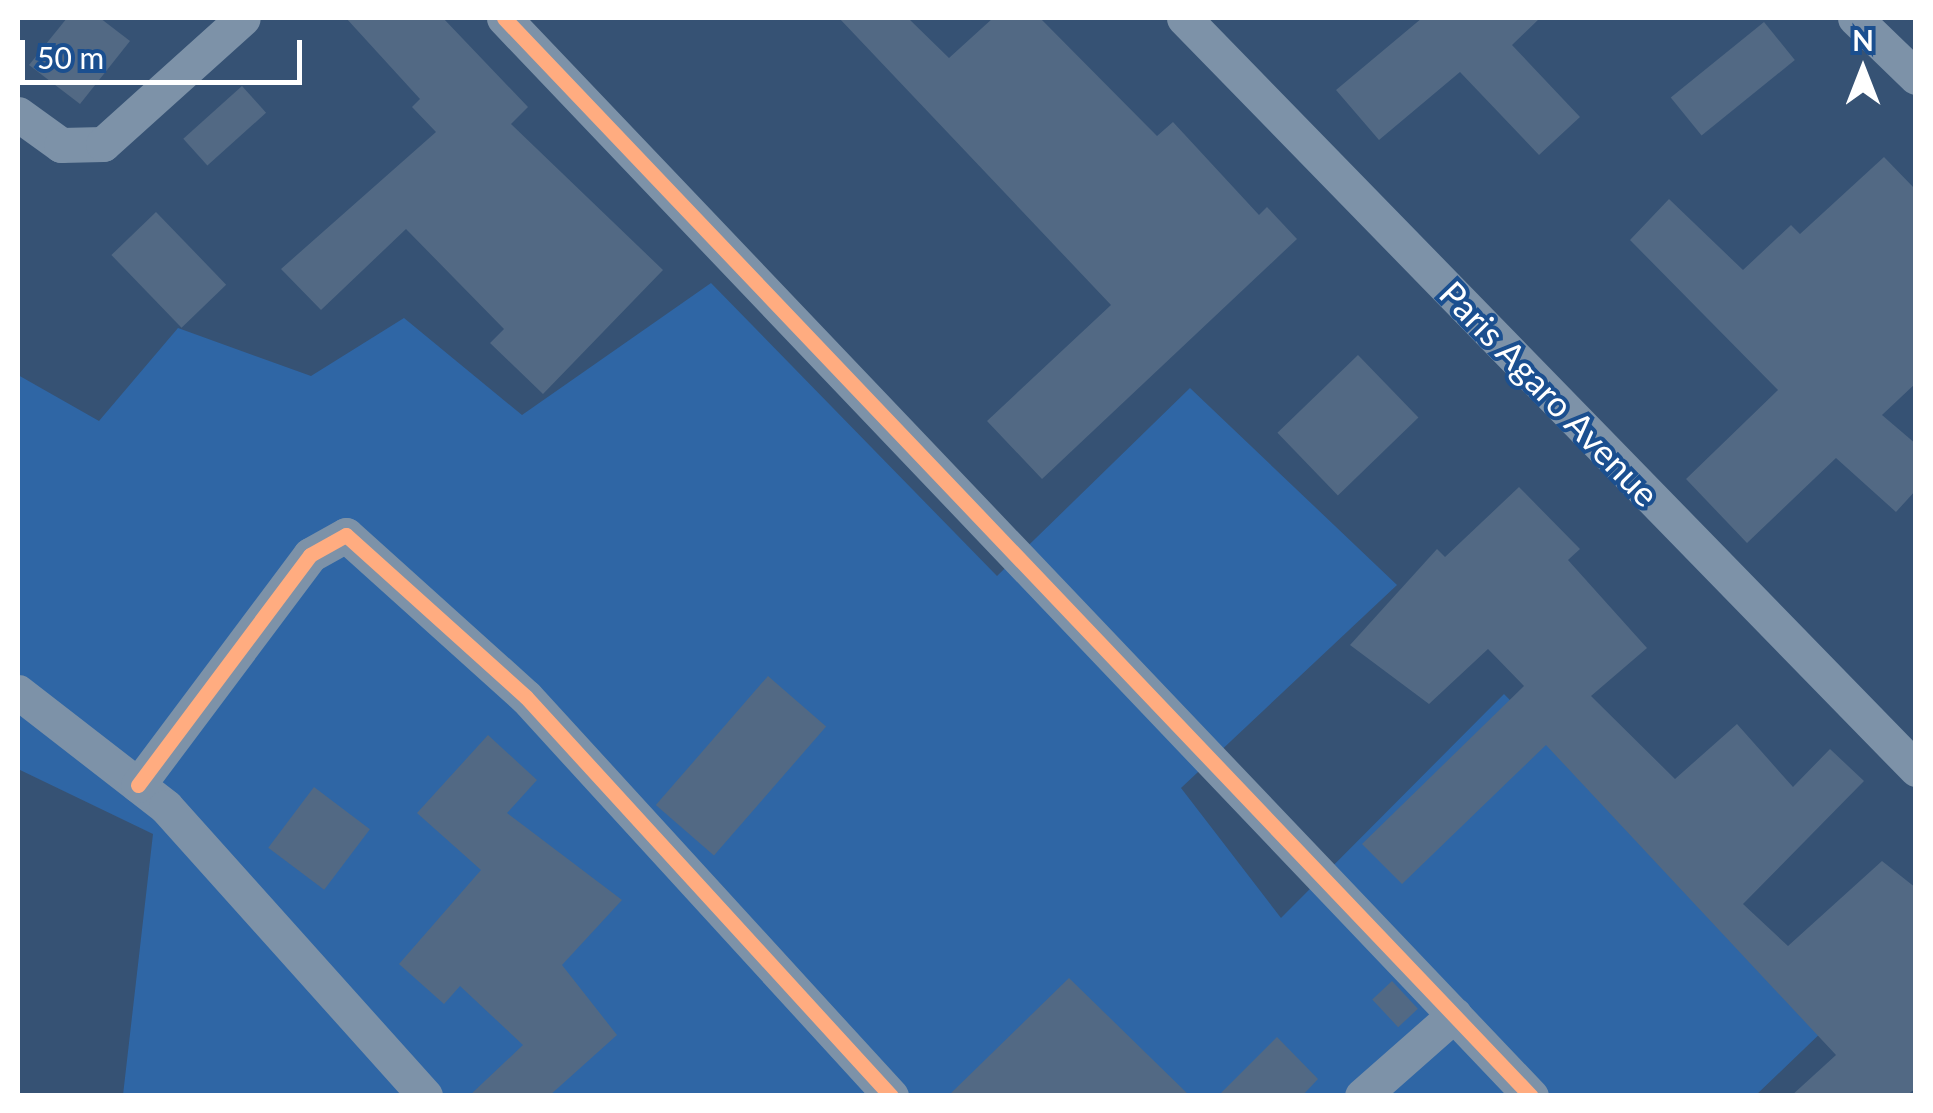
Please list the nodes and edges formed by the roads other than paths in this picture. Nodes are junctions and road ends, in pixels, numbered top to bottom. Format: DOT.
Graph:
graph roads {
  1 [pos="243,18"];
  2 [pos="504,18"];
  3 [pos="1184,18"];
  4 [pos="1855,18"];
  5 [pos="1916,78"];
  6 [pos="18,114"];
  7 [pos="18,692"];
  8 [pos="1916,770"];
  9 [pos="138,785"];
  10 [pos="1454,1016"];
  11 [pos="425,1096"];
  12 [pos="891,1096"];
  13 [pos="1362,1096"];
  14 [pos="1530,1096"];
  1 -- 6 [label="street"];
  2 -- 10 [label="street"];
  3 -- 8 [label="street, Paris Agaro Avenue"];
  4 -- 5 [label="street"];
  7 -- 9 [label="street"];
  9 -- 11 [label="street"];
  9 -- 12 [label="street"];
  10 -- 13 [label="street"];
  10 -- 14 [label="street"];
}
